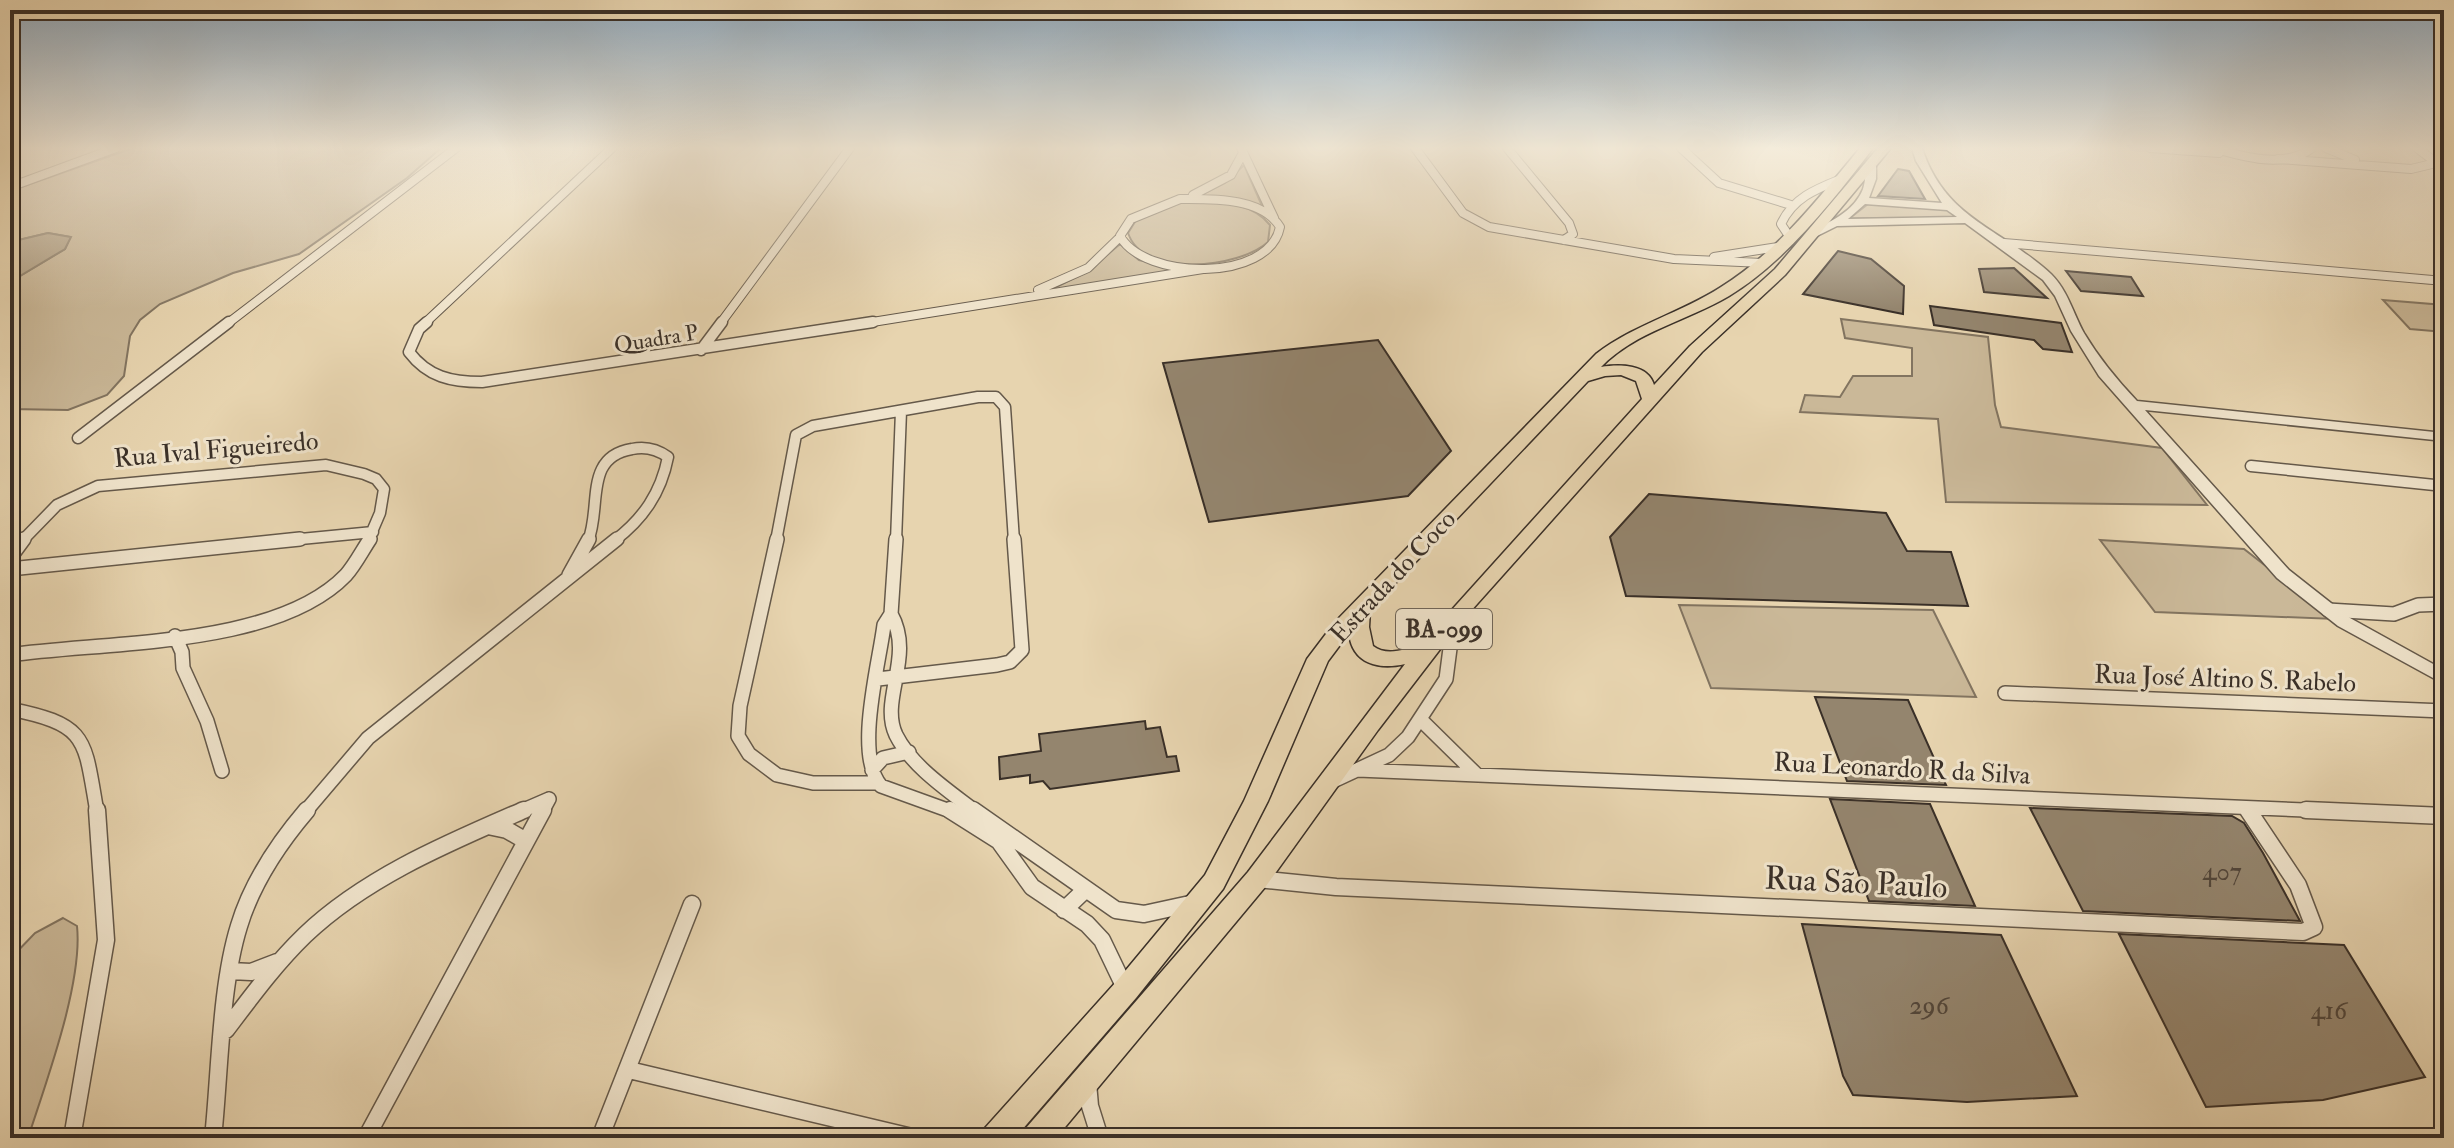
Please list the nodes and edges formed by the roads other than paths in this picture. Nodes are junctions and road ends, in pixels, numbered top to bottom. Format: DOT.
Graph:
graph roads {
  1 [pos="1863,201"];
  2 [pos="386,202"];
  3 [pos="554,202"];
  4 [pos="810,202"];
  5 [pos="1167,202"];
  6 [pos="1231,202"];
  7 [pos="1267,202"];
  8 [pos="1454,202"];
  9 [pos="1553,202"];
  10 [pos="1794,202"];
  11 [pos="1823,202"];
  12 [pos="1828,202"];
  13 [pos="1871,202"];
  14 [pos="1947,202"];
  15 [pos="1950,207"];
  16 [pos="1965,220"];
  17 [pos="1277,223"];
  18 [pos="1836,223"];
  19 [pos="1573,234"];
  20 [pos="1121,236"];
  21 [pos="1564,240"];
  22 [pos="1793,240"];
  23 [pos="2004,243"];
  24 [pos="1639,251"];
  25 [pos="1688,259"];
  26 [pos="1763,263"];
  27 [pos="1203,269"];
  28 [pos="2444,281"];
  29 [pos="1001,302"];
  30 [pos="701,350"];
  31 [pos="1577,380"];
  32 [pos="1650,399"];
  33 [pos="2134,405"];
  34 [pos="901,411"];
  35 [pos="2444,437"];
  36 [pos="78,438"];
  37 [pos="2251,466"];
  38 [pos="2444,486"];
  39 [pos="373,532"];
  40 [pos="590,539"];
  41 [pos="616,542"];
  42 [pos="10,558"];
  43 [pos="10,569"];
  44 [pos="569,575"];
  45 [pos="2444,604"];
  46 [pos="1360,608"];
  47 [pos="2328,610"];
  48 [pos="891,614"];
  49 [pos="1454,617"];
  50 [pos="199,632"];
  51 [pos="175,636"];
  52 [pos="1427,650"];
  53 [pos="182,652"];
  54 [pos="10,655"];
  55 [pos="900,677"];
  56 [pos="2444,678"];
  57 [pos="878,679"];
  58 [pos="2005,693"];
  59 [pos="10,709"];
  60 [pos="2444,711"];
  61 [pos="1420,719"];
  62 [pos="909,752"];
  63 [pos="1358,770"];
  64 [pos="222,771"];
  65 [pos="1477,775"];
  66 [pos="875,776"];
  67 [pos="939,782"];
  68 [pos="1324,786"];
  69 [pos="921,797"];
  70 [pos="2247,808"];
  71 [pos="2444,816"];
  72 [pos="488,826"];
  73 [pos="526,841"];
  74 [pos="1257,879"];
  75 [pos="1086,889"];
  76 [pos="1200,901"];
  77 [pos="692,904"];
  78 [pos="1064,910"];
  79 [pos="280,960"];
  80 [pos="230,971"];
  81 [pos="1126,990"];
  82 [pos="226,1030"];
  83 [pos="629,1070"];
  84 [pos="1088,1078"];
  85 [pos="72,1138"];
  86 [pos="213,1138"];
  87 [pos="366,1138"];
  88 [pos="600,1138"];
  89 [pos="916,1138"];
  90 [pos="996,1138"];
  91 [pos="1037,1138"];
  92 [pos="1100,1138"];
  1 -- 18 [label="street"];
  2 -- 36 [label="street"];
  3 -- 30 [label="street, Quadra P"];
  4 -- 30 [label="street"];
  5 -- 20 [label="street"];
  6 -- 17 [label="street"];
  7 -- 17 [label="street"];
  8 -- 21 [label="street"];
  9 -- 19 [label="street"];
  10 -- 22 [label="street"];
  11 -- 22 [label="highway, Estrada do Coco / BA-099"];
  12 -- 22 [label="highway, Estrada do Coco / BA-099"];
  13 -- 15 [label="street"];
  14 -- 15 [label="street"];
  15 -- 16 [label="street"];
  16 -- 18 [label="street"];
  16 -- 23 [label="street"];
  17 -- 27 [label="street, Quadra P"];
  18 -- 22 [label="street"];
  19 -- 21 [label="street"];
  19 -- 24 [label="street"];
  20 -- 27 [label="street"];
  20 -- 29 [label="street"];
  21 -- 24 [label="street"];
  22 -- 25 [label="street"];
  22 -- 26 [label="highway, Estrada do Coco / BA-099"];
  22 -- 32 [label="highway, Estrada do Coco / BA-099"];
  23 -- 28 [label="street"];
  23 -- 33 [label="street"];
  24 -- 25 [label="street"];
  25 -- 26 [label="street"];
  26 -- 31 [label="highway, Estrada do Coco / BA-099"];
  27 -- 29 [label="street, Quadra P"];
  29 -- 30 [label="street, Quadra P"];
  31 -- 32 [label="highway"];
  31 -- 46 [label="highway, Estrada do Coco / BA-099"];
  32 -- 49 [label="highway, Estrada do Coco / BA-099"];
  33 -- 35 [label="street"];
  33 -- 47 [label="street"];
  34 -- 48 [label="street"];
  34 -- 55 [label="street"];
  34 -- 66 [label="street"];
  37 -- 38 [label="street"];
  39 -- 42 [label="street, Rua Ival Figueiredo"];
  39 -- 43 [label="street"];
  39 -- 50 [label="street, Rua Ival Figueiredo"];
  40 -- 41 [label="street"];
  40 -- 41 [label="street"];
  40 -- 44 [label="street"];
  41 -- 44 [label="street"];
  44 -- 80 [label="street"];
  45 -- 47 [label="street"];
  46 -- 52 [label="highway"];
  46 -- 76 [label="highway, Estrada do Coco / BA-099"];
  47 -- 56 [label="street"];
  48 -- 55 [label="street"];
  48 -- 57 [label="street"];
  49 -- 52 [label="highway, Estrada do Coco / BA-099"];
  49 -- 61 [label="street"];
  50 -- 51 [label="street, Rua Ival Figueiredo"];
  50 -- 53 [label="street"];
  51 -- 53 [label="street"];
  51 -- 54 [label="street, Rua Ival Figueiredo"];
  52 -- 68 [label="highway, Estrada do Coco / BA-099"];
  53 -- 64 [label="street"];
  55 -- 57 [label="street"];
  55 -- 62 [label="street"];
  57 -- 66 [label="street"];
  58 -- 60 [label="street, Rua José Altino S. Rabelo"];
  59 -- 85 [label="street"];
  61 -- 63 [label="street"];
  61 -- 65 [label="street"];
  62 -- 66 [label="street"];
  62 -- 67 [label="street"];
  63 -- 65 [label="street, Rua Leonardo R da Silva"];
  63 -- 68 [label="street"];
  65 -- 70 [label="street, Rua Leonardo R da Silva"];
  66 -- 69 [label="street"];
  67 -- 69 [label="street"];
  67 -- 75 [label="street"];
  68 -- 74 [label="highway, Estrada do Coco / BA-099"];
  69 -- 78 [label="street"];
  70 -- 71 [label="street, Rua Leonardo R da Silva"];
  70 -- 74 [label="street, Rua São Paulo"];
  72 -- 73 [label="street"];
  72 -- 73 [label="street"];
  72 -- 79 [label="street"];
  73 -- 87 [label="street"];
  74 -- 84 [label="highway, Estrada do Coco / BA-099"];
  75 -- 76 [label="street"];
  75 -- 78 [label="street"];
  76 -- 81 [label="highway, Estrada do Coco / BA-099"];
  77 -- 83 [label="street"];
  78 -- 81 [label="street"];
  79 -- 80 [label="street"];
  79 -- 82 [label="street"];
  80 -- 82 [label="street"];
  81 -- 90 [label="highway, Estrada do Coco / BA-099"];
  82 -- 86 [label="street"];
  83 -- 88 [label="street"];
  83 -- 89 [label="street"];
  84 -- 91 [label="highway, Estrada do Coco / BA-099"];
  84 -- 92 [label="street"];
}
